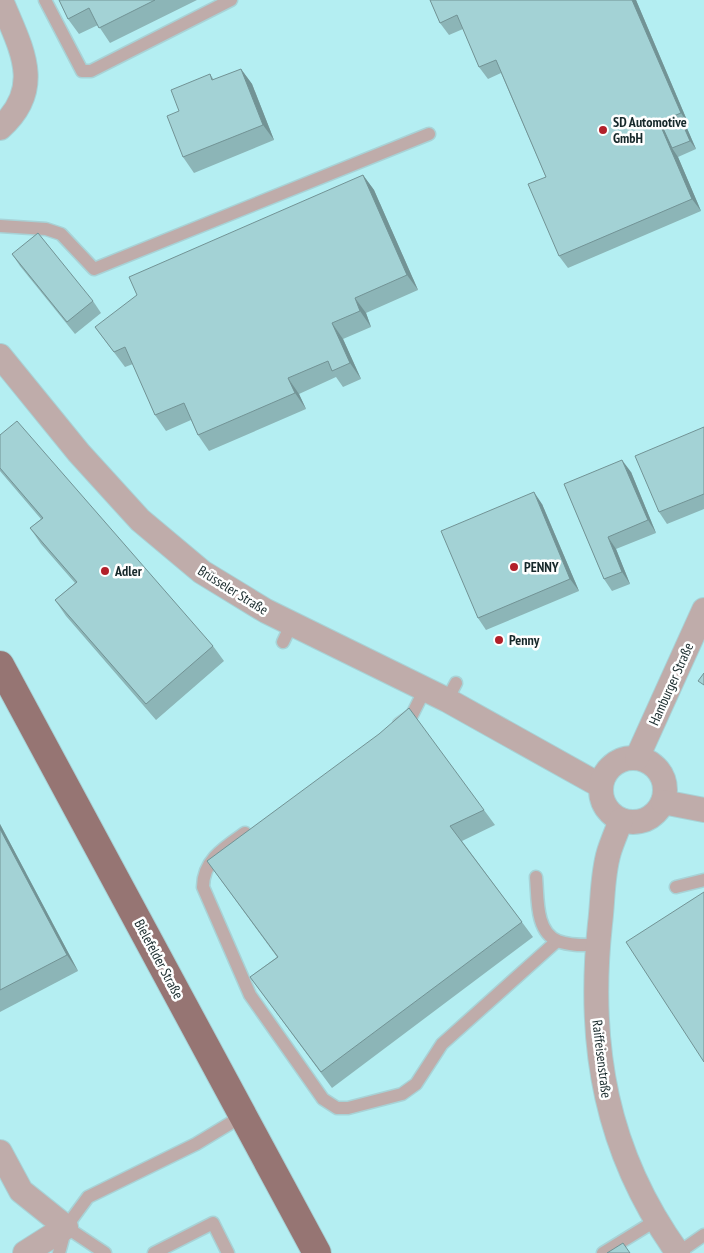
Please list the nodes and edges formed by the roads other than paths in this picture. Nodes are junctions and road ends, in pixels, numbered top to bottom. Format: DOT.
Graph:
graph roads {
  1 [pos="1,0"];
  2 [pos="45,0"];
  3 [pos="231,0"];
  4 [pos="0,128"];
  5 [pos="428,134"];
  6 [pos="0,226"];
  7 [pos="0,356"];
  8 [pos="704,610"];
  9 [pos="0,665"];
  10 [pos="425,690"];
  11 [pos="388,732"];
  12 [pos="637,758"];
  13 [pos="604,778"];
  14 [pos="663,802"];
  15 [pos="704,810"];
  16 [pos="621,820"];
  17 [pos="259,823"];
  18 [pos="536,877"];
  19 [pos="704,880"];
  20 [pos="676,887"];
  21 [pos="558,941"];
  22 [pos="598,946"];
  23 [pos="244,1116"];
  24 [pos="0,1152"];
  25 [pos="655,1221"];
  26 [pos="66,1227"];
  27 [pos="704,1235"];
  28 [pos="25,1253"];
  29 [pos="59,1253"];
  30 [pos="105,1253"];
  31 [pos="154,1253"];
  32 [pos="228,1253"];
  33 [pos="317,1253"];
  34 [pos="603,1253"];
  35 [pos="678,1253"];
  1 -- 4 [label="street"];
  2 -- 3 [label="lane"];
  5 -- 6 [label="lane"];
  7 -- 10 [label="street, Brüsseler Straße"];
  8 -- 12 [label="street, Hamburger Straße"];
  9 -- 23 [label="main road, Bielefelder Straße"];
  10 -- 11 [label="lane"];
  10 -- 13 [label="street, Brüsseler Straße"];
  12 -- 13 [label="street"];
  12 -- 14 [label="street"];
  13 -- 16 [label="street"];
  14 -- 15 [label="street"];
  14 -- 16 [label="street"];
  16 -- 22 [label="street, Raiffeisenstraße"];
  17 -- 21 [label="lane"];
  18 -- 21 [label="lane"];
  19 -- 20 [label="lane"];
  21 -- 22 [label="lane"];
  22 -- 25 [label="street, Raiffeisenstraße"];
  23 -- 26 [label="lane"];
  23 -- 33 [label="main road, Bielefelder Straße"];
  24 -- 26 [label="street"];
  25 -- 34 [label="lane"];
  25 -- 35 [label="street, Raiffeisenstraße"];
  26 -- 28 [label="street"];
  26 -- 29 [label="lane"];
  26 -- 30 [label="lane"];
  27 -- 35 [label="lane"];
  31 -- 32 [label="lane"];
}
